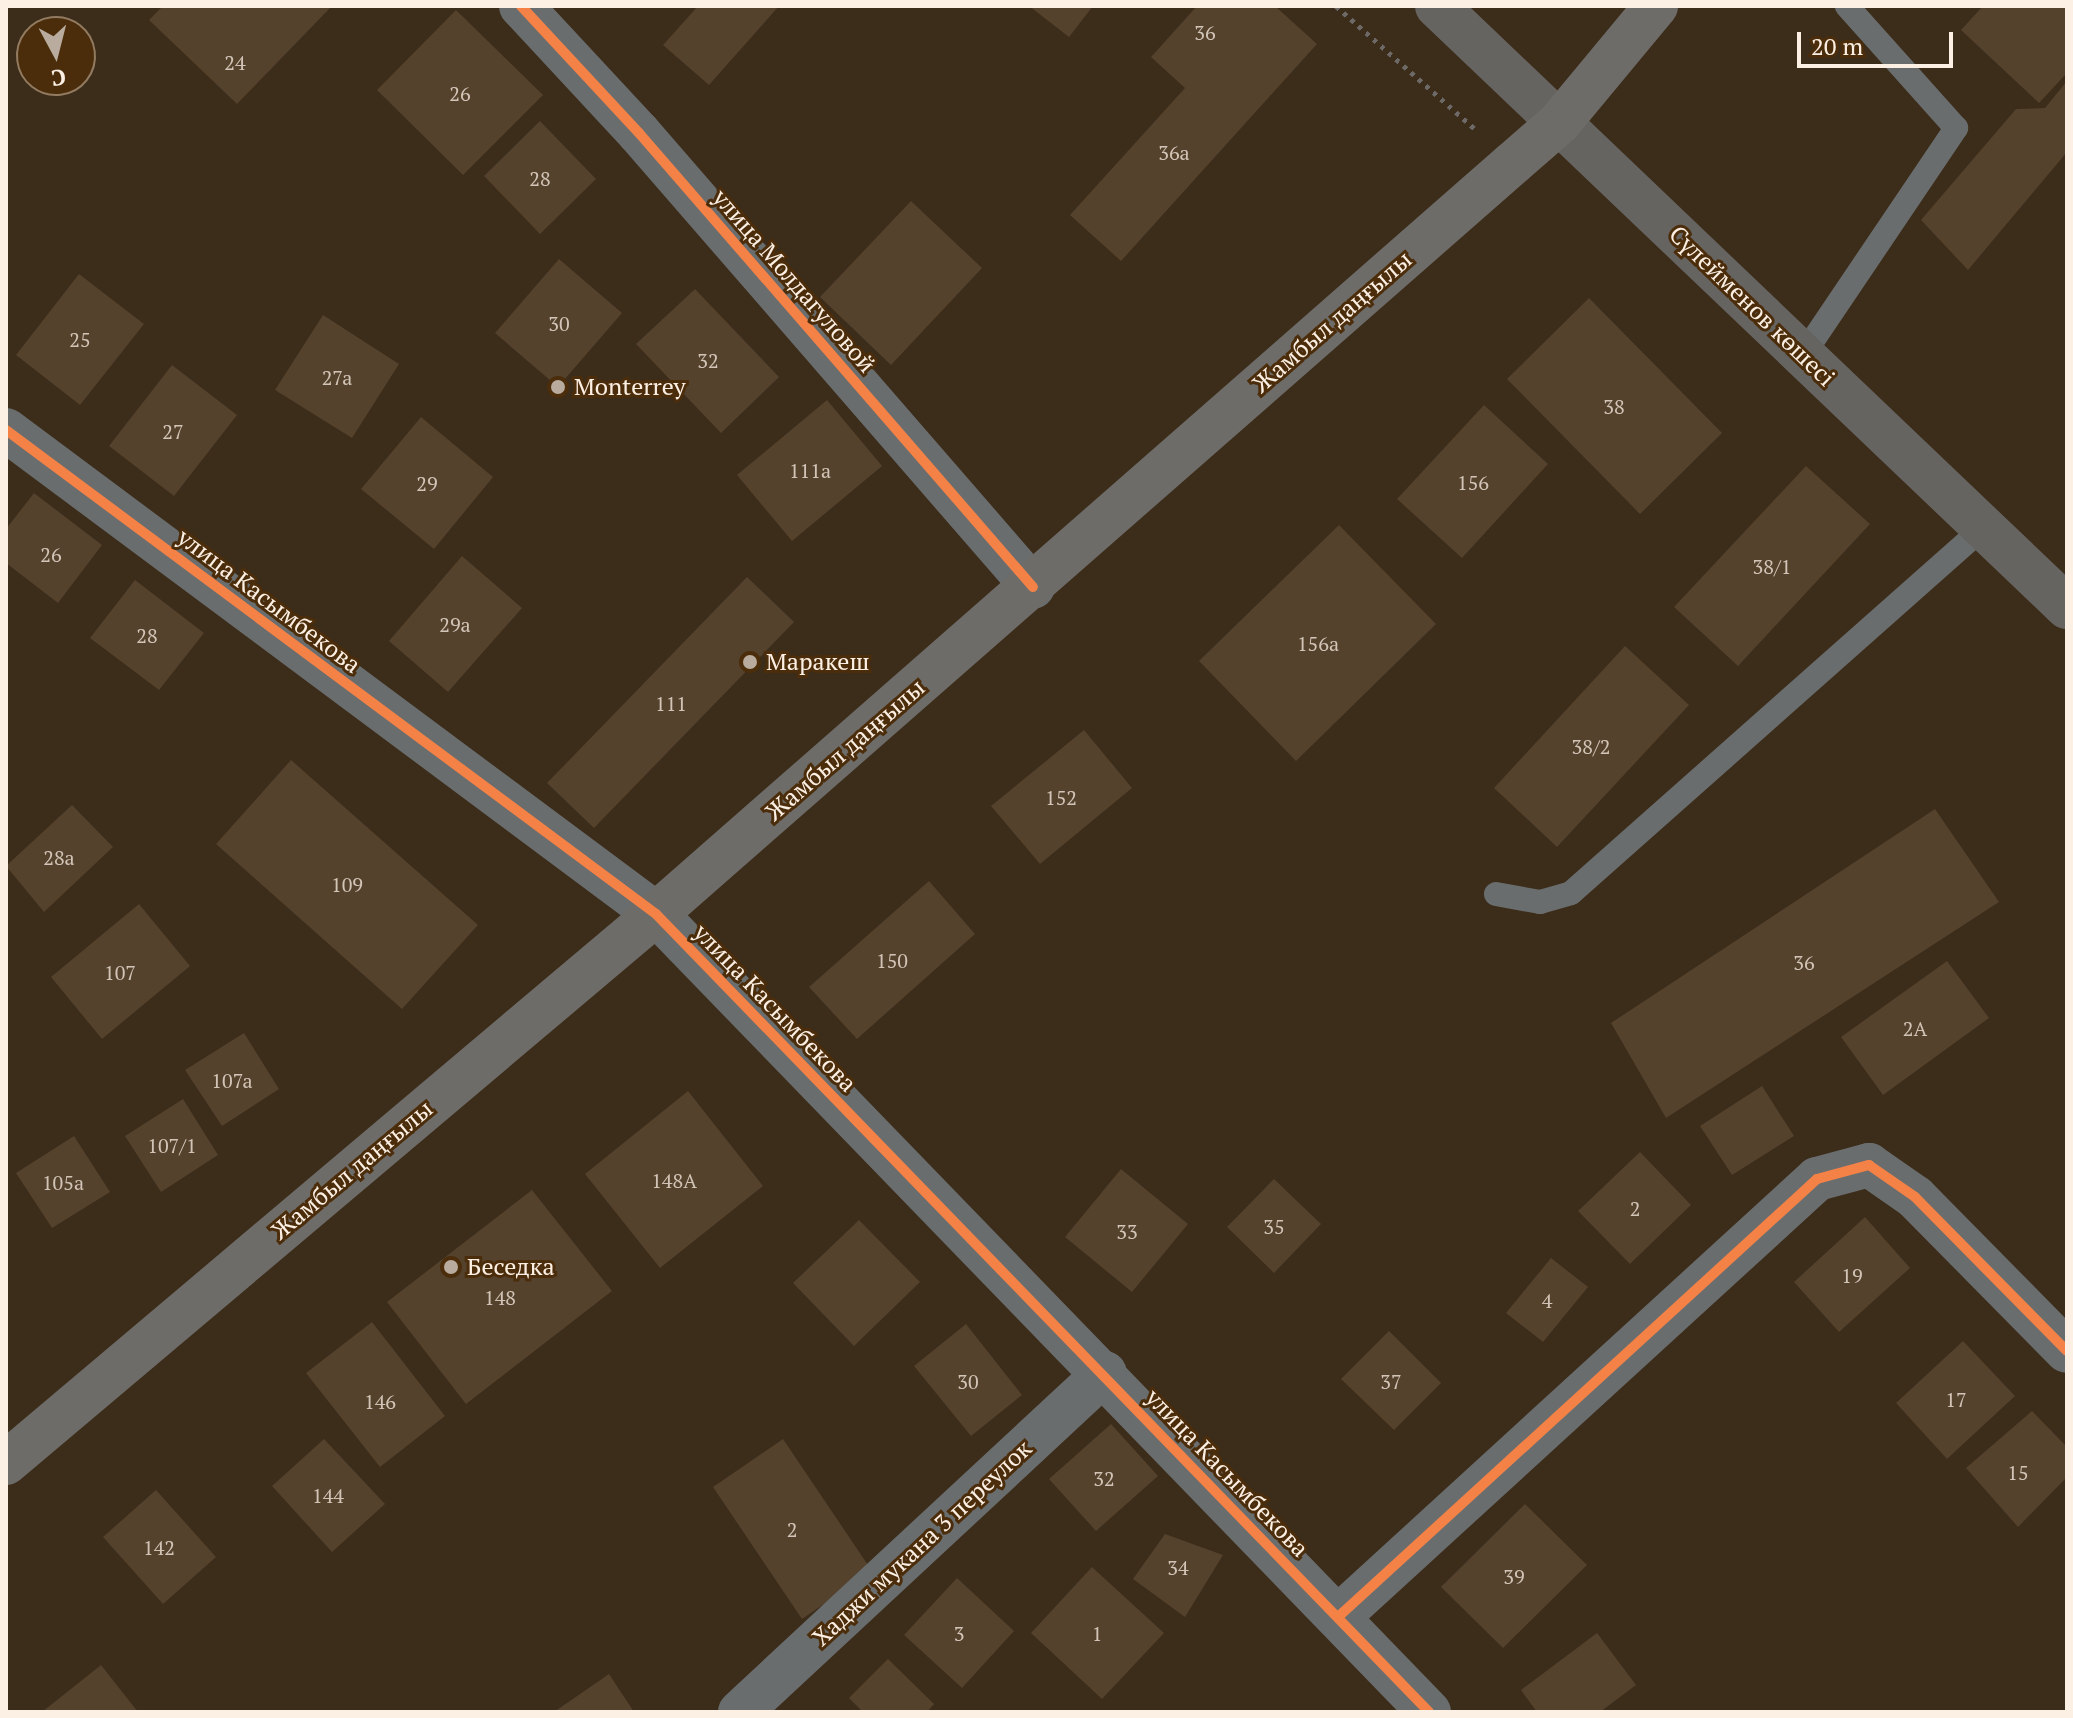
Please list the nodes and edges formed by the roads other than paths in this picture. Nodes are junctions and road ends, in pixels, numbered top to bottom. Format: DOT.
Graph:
graph roads {
  1 [pos="521,6"];
  2 [pos="1437,6"];
  3 [pos="1656,6"];
  4 [pos="1847,6"];
  5 [pos="1559,123"];
  6 [pos="1803,355"];
  7 [pos="6,430"];
  8 [pos="1984,527"];
  9 [pos="1033,587"];
  10 [pos="2067,607"];
  11 [pos="1496,894"];
  12 [pos="656,914"];
  13 [pos="2067,1351"];
  14 [pos="1105,1373"];
  15 [pos="6,1463"];
  16 [pos="1338,1617"];
  17 [pos="740,1712"];
  18 [pos="1429,1712"];
  1 -- 9 [label="street, улица Молдагуловой"];
  2 -- 5 [label="main road, Сүлейменов көшесі"];
  3 -- 5 [label="main road, Жамбыл даңғылы"];
  4 -- 6 [label="lane"];
  5 -- 6 [label="main road, Сүлейменов көшесі"];
  5 -- 9 [label="main road, Жамбыл даңғылы"];
  6 -- 8 [label="main road, Сүлейменов көшесі"];
  7 -- 12 [label="street, улица Касымбекова"];
  8 -- 10 [label="main road, Сүлейменов көшесі"];
  8 -- 11 [label="lane"];
  9 -- 12 [label="main road, Жамбыл даңғылы"];
  12 -- 14 [label="street, улица Касымбекова"];
  12 -- 15 [label="main road, Жамбыл даңғылы"];
  13 -- 16 [label="street"];
  14 -- 16 [label="street, улица Касымбекова"];
  14 -- 17 [label="street, Хаджи мукана 3 переулок"];
  16 -- 18 [label="street, улица Касымбекова"];
}
